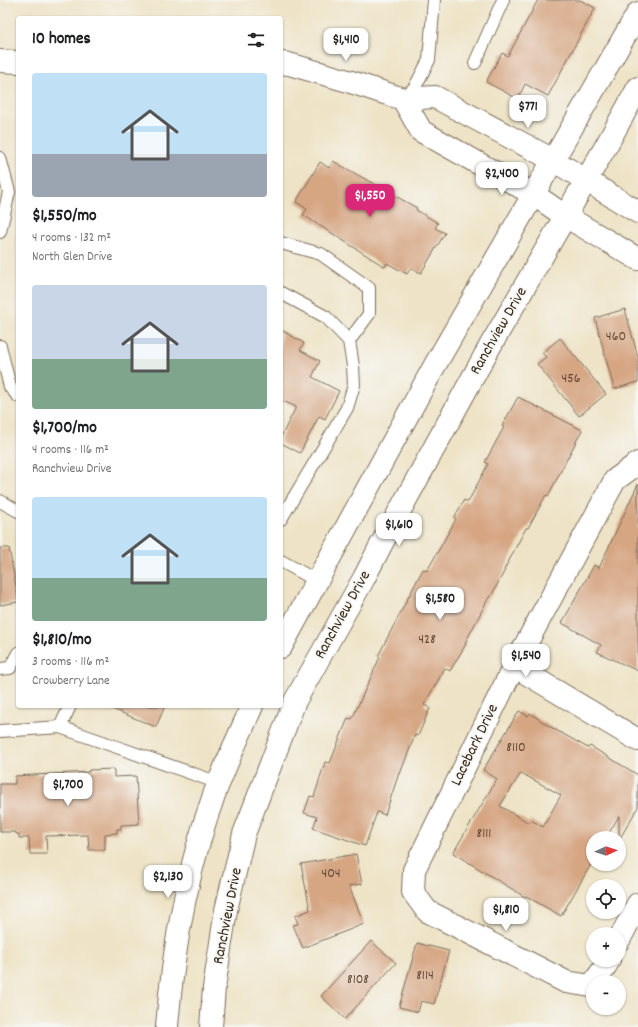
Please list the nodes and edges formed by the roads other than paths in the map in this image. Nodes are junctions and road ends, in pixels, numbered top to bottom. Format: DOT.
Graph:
graph roads {
  1 [pos="434,0"];
  2 [pos="503,0"];
  3 [pos="638,13"];
  4 [pos="0,61"];
  5 [pos="16,62"];
  6 [pos="283,63"];
  7 [pos="475,63"];
  8 [pos="638,88"];
  9 [pos="403,99"];
  10 [pos="0,158"];
  11 [pos="553,160"];
  12 [pos="586,180"];
  13 [pos="16,184"];
  14 [pos="9,192"];
  15 [pos="533,194"];
  16 [pos="638,212"];
  17 [pos="565,216"];
  18 [pos="0,232"];
  19 [pos="283,244"];
  20 [pos="638,259"];
  21 [pos="283,294"];
  22 [pos="349,341"];
  23 [pos="0,346"];
  24 [pos="16,394"];
  25 [pos="638,463"];
  26 [pos="0,501"];
  27 [pos="16,510"];
  28 [pos="283,516"];
  29 [pos="283,562"];
  30 [pos="317,581"];
  31 [pos="283,643"];
  32 [pos="16,657"];
  33 [pos="514,666"];
  34 [pos="0,669"];
  35 [pos="69,708"];
  36 [pos="251,708"];
  37 [pos="60,727"];
  38 [pos="0,731"];
  39 [pos="638,740"];
  40 [pos="219,783"];
  41 [pos="638,904"];
  42 [pos="626,927"];
  43 [pos="586,983"];
  44 [pos="167,1027"];
  45 [pos="211,1027"];
  1 -- 9 [label="lane"];
  2 -- 7 [label="lane"];
  3 -- 11 [label="street"];
  4 -- 5 [label="street"];
  6 -- 9 [label="street"];
  8 -- 12 [label="street, Ranchview Drive"];
  9 -- 11 [label="street"];
  9 -- 15 [label="street"];
  10 -- 14 [label="lane"];
  11 -- 12 [label="street"];
  11 -- 15 [label="street"];
  12 -- 16 [label="street"];
  12 -- 17 [label="street, Ranchview Drive"];
  13 -- 14 [label="lane"];
  14 -- 18 [label="lane"];
  15 -- 17 [label="street"];
  15 -- 30 [label="street"];
  17 -- 20 [label="street"];
  17 -- 45 [label="street, Ranchview Drive"];
  19 -- 22 [label="lane"];
  21 -- 22 [label="lane"];
  22 -- 28 [label="lane"];
  23 -- 24 [label="lane"];
  25 -- 33 [label="street, Lacebark Drive"];
  26 -- 27 [label="lane"];
  29 -- 30 [label="lane"];
  30 -- 31 [label="street"];
  32 -- 34 [label="lane"];
  33 -- 39 [label="street"];
  33 -- 43 [label="street, Lacebark Drive"];
  35 -- 37 [label="lane"];
  36 -- 40 [label="street"];
  37 -- 38 [label="lane"];
  37 -- 40 [label="lane"];
  40 -- 44 [label="street"];
  41 -- 42 [label="street"];
}
